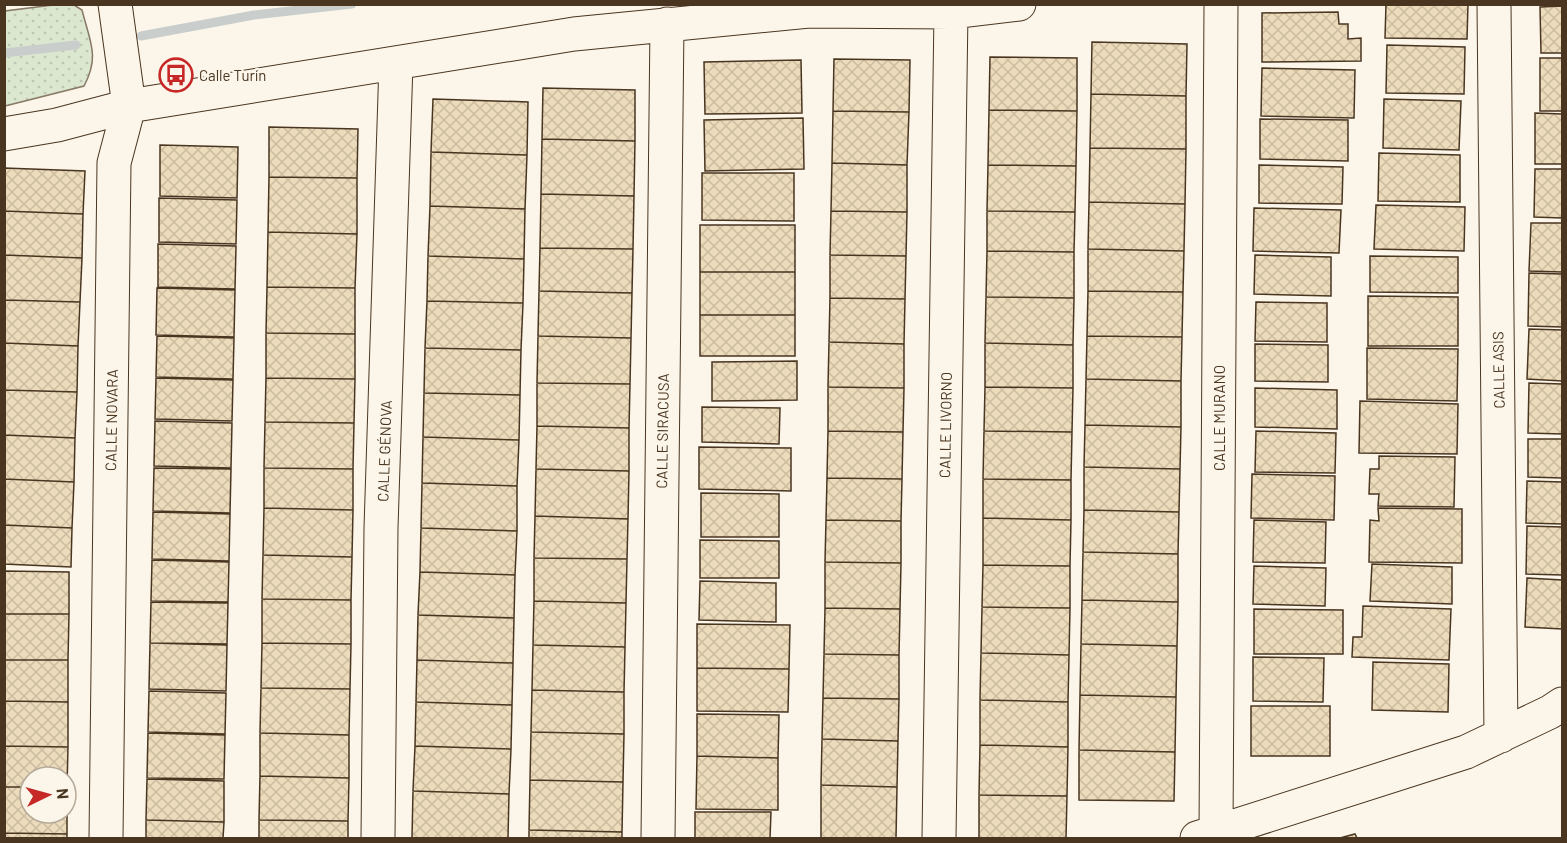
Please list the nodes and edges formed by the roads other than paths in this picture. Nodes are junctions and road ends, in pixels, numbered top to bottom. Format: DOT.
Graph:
graph roads {
  1 [pos="115,4"];
  2 [pos="1019,4"];
  3 [pos="1221,4"];
  4 [pos="1494,4"];
  5 [pos="951,12"];
  6 [pos="667,24"];
  7 [pos="396,63"];
  8 [pos="129,106"];
  9 [pos="4,134"];
  10 [pos="1563,704"];
  11 [pos="1501,736"];
  12 [pos="1207,835"];
  13 [pos="106,838"];
  14 [pos="378,838"];
  15 [pos="658,838"];
  16 [pos="939,838"];
  1 -- 8 [label="street, CALLE NOVARA"];
  2 -- 5 [label="street"];
  3 -- 12 [label="street, CALLE MURANO"];
  4 -- 11 [label="street, CALLE ASIS"];
  5 -- 6 [label="street"];
  5 -- 16 [label="street, CALLE LIVORNO"];
  6 -- 7 [label="street"];
  6 -- 15 [label="street, CALLE SIRACUSA"];
  7 -- 8 [label="street"];
  7 -- 14 [label="street, CALLE GÉNOVA"];
  8 -- 9 [label="street"];
  8 -- 13 [label="street, CALLE NOVARA"];
  10 -- 11 [label="street"];
  11 -- 12 [label="street"];
}
